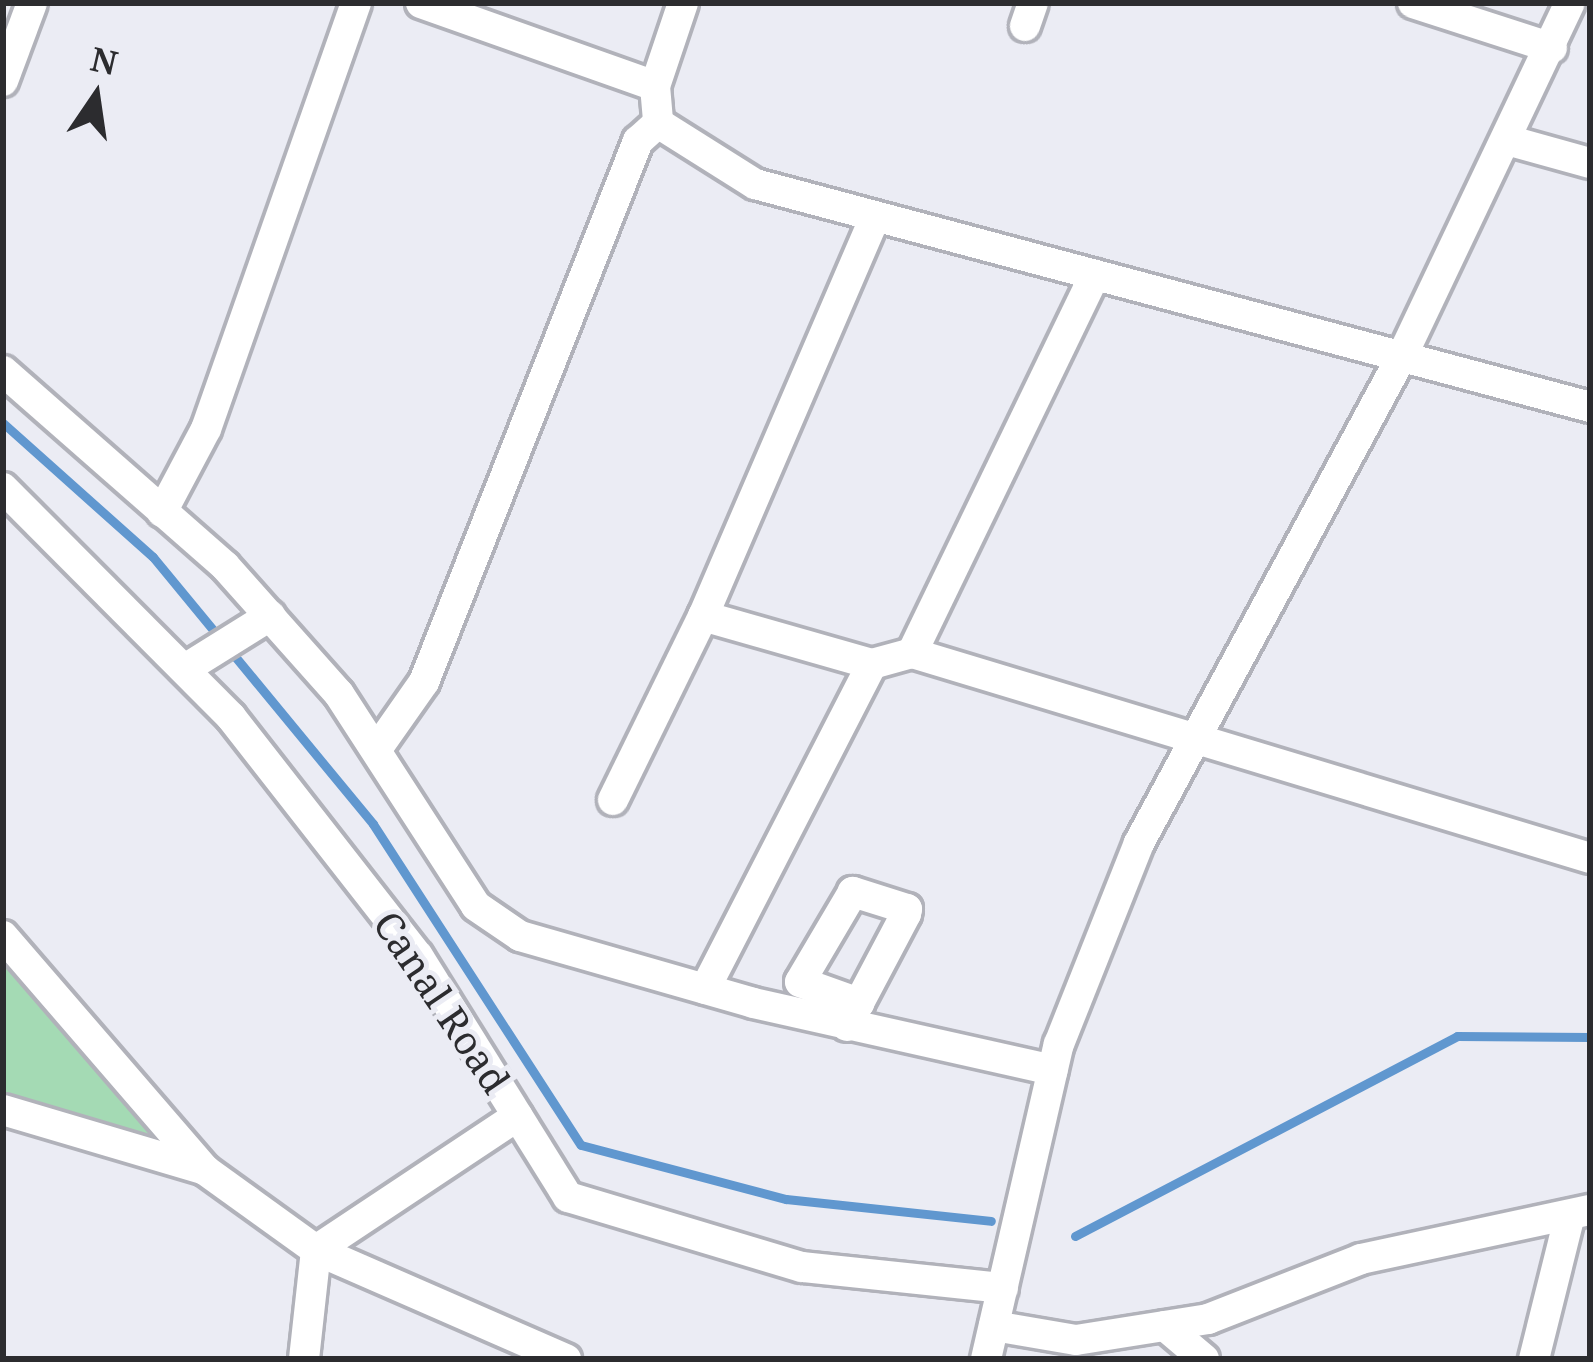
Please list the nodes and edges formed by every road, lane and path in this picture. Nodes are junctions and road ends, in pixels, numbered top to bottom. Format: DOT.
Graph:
graph roads {
  1 [pos="32,3"];
  2 [pos="356,3"];
  3 [pos="421,3"];
  4 [pos="683,3"];
  5 [pos="1413,3"];
  6 [pos="1570,3"];
  7 [pos="1552,48"];
  8 [pos="3,81"];
  9 [pos="655,86"];
  10 [pos="658,123"];
  11 [pos="1507,140"];
  12 [pos="1590,163"];
  13 [pos="875,217"];
  14 [pos="1095,275"];
  15 [pos="1404,352"];
  16 [pos="3,371"];
  17 [pos="1590,406"];
  18 [pos="3,488"];
  19 [pos="162,512"];
  20 [pos="270,616"];
  21 [pos="703,616"];
  22 [pos="912,653"];
  23 [pos="872,664"];
  24 [pos="188,667"];
  25 [pos="1193,745"];
  26 [pos="377,749"];
  27 [pos="613,800"];
  28 [pos="1590,858"];
  29 [pos="3,935"];
  30 [pos="705,989"];
  31 [pos="1053,1070"];
  32 [pos="3,1110"];
  33 [pos="518,1116"];
  34 [pos="205,1170"];
  35 [pos="1580,1213"];
  36 [pos="316,1250"];
  37 [pos="1003,1288"];
  38 [pos="994,1326"];
  39 [pos="1165,1326"];
  40 [pos="304,1359"];
  41 [pos="566,1359"];
  42 [pos="986,1359"];
  43 [pos="1204,1359"];
  44 [pos="1534,1359"];
  1 -- 8 [label="street"];
  2 -- 19 [label="street"];
  3 -- 9 [label="street"];
  4 -- 9 [label="street"];
  5 -- 7 [label="street"];
  6 -- 7 [label="street"];
  7 -- 11 [label="street"];
  9 -- 10 [label="street"];
  10 -- 13 [label="street"];
  10 -- 26 [label="street"];
  11 -- 12 [label="street"];
  11 -- 15 [label="street"];
  13 -- 14 [label="street"];
  13 -- 21 [label="street"];
  14 -- 15 [label="street"];
  14 -- 22 [label="street"];
  15 -- 17 [label="street"];
  15 -- 25 [label="street"];
  16 -- 19 [label="street"];
  18 -- 24 [label="street, Canal Road"];
  19 -- 20 [label="street"];
  20 -- 24 [label="street"];
  20 -- 26 [label="street"];
  21 -- 23 [label="street"];
  21 -- 27 [label="street"];
  22 -- 23 [label="street"];
  22 -- 25 [label="street"];
  23 -- 30 [label="street"];
  24 -- 33 [label="street, Canal Road"];
  25 -- 28 [label="street"];
  25 -- 31 [label="street"];
  26 -- 30 [label="street"];
  29 -- 34 [label="street"];
  30 -- 31 [label="street"];
  31 -- 37 [label="street"];
  32 -- 34 [label="street"];
  33 -- 36 [label="street"];
  33 -- 37 [label="street, Canal Road"];
  34 -- 36 [label="street"];
  35 -- 39 [label="street"];
  35 -- 44 [label="street"];
  36 -- 40 [label="street"];
  36 -- 41 [label="street"];
  37 -- 38 [label="street"];
  38 -- 39 [label="street"];
  38 -- 42 [label="street"];
  39 -- 43 [label="street"];
}
